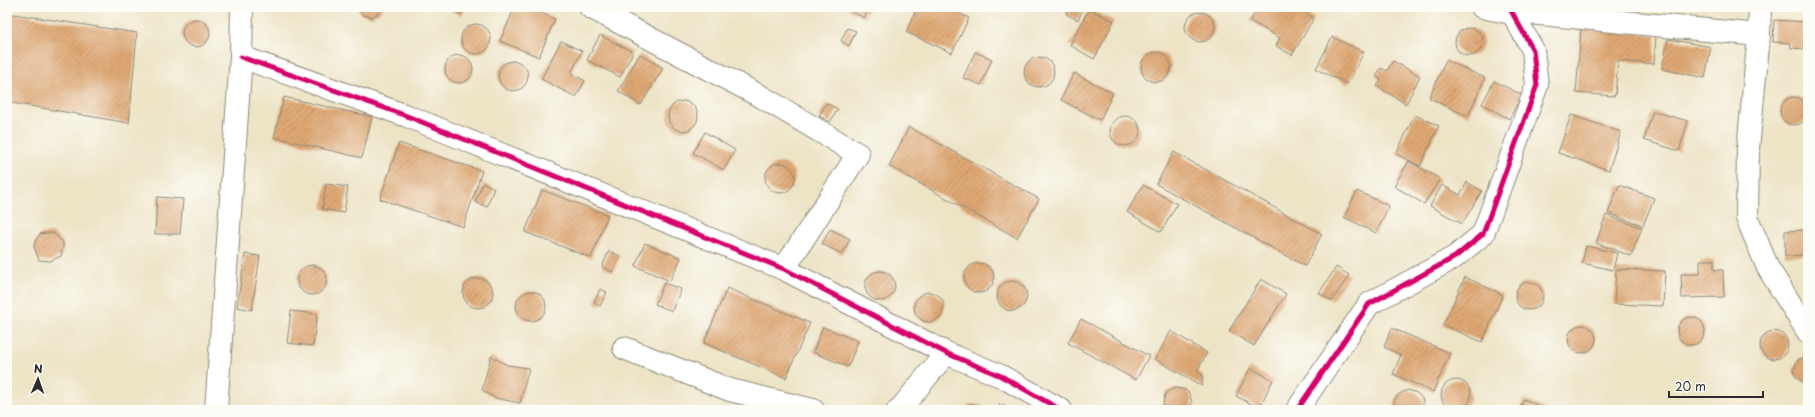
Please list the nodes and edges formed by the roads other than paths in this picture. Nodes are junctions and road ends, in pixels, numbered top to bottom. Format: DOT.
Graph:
graph roads {
  1 [pos="242,7"];
  2 [pos="590,7"];
  3 [pos="1482,7"];
  4 [pos="1760,7"];
  5 [pos="1510,10"];
  6 [pos="1759,35"];
  7 [pos="241,57"];
  8 [pos="784,269"];
  9 [pos="1808,332"];
  10 [pos="624,348"];
  11 [pos="946,353"];
  12 [pos="216,410"];
  13 [pos="813,410"];
  14 [pos="898,410"];
  15 [pos="1061,410"];
  16 [pos="1296,410"];
  1 -- 7 [label="street"];
  2 -- 8 [label="street"];
  3 -- 5 [label="street"];
  4 -- 6 [label="street"];
  5 -- 6 [label="street"];
  5 -- 16 [label="street"];
  6 -- 9 [label="street"];
  7 -- 8 [label="street"];
  7 -- 12 [label="street"];
  8 -- 11 [label="street"];
  10 -- 13 [label="street"];
  11 -- 14 [label="street"];
  11 -- 15 [label="street"];
}
